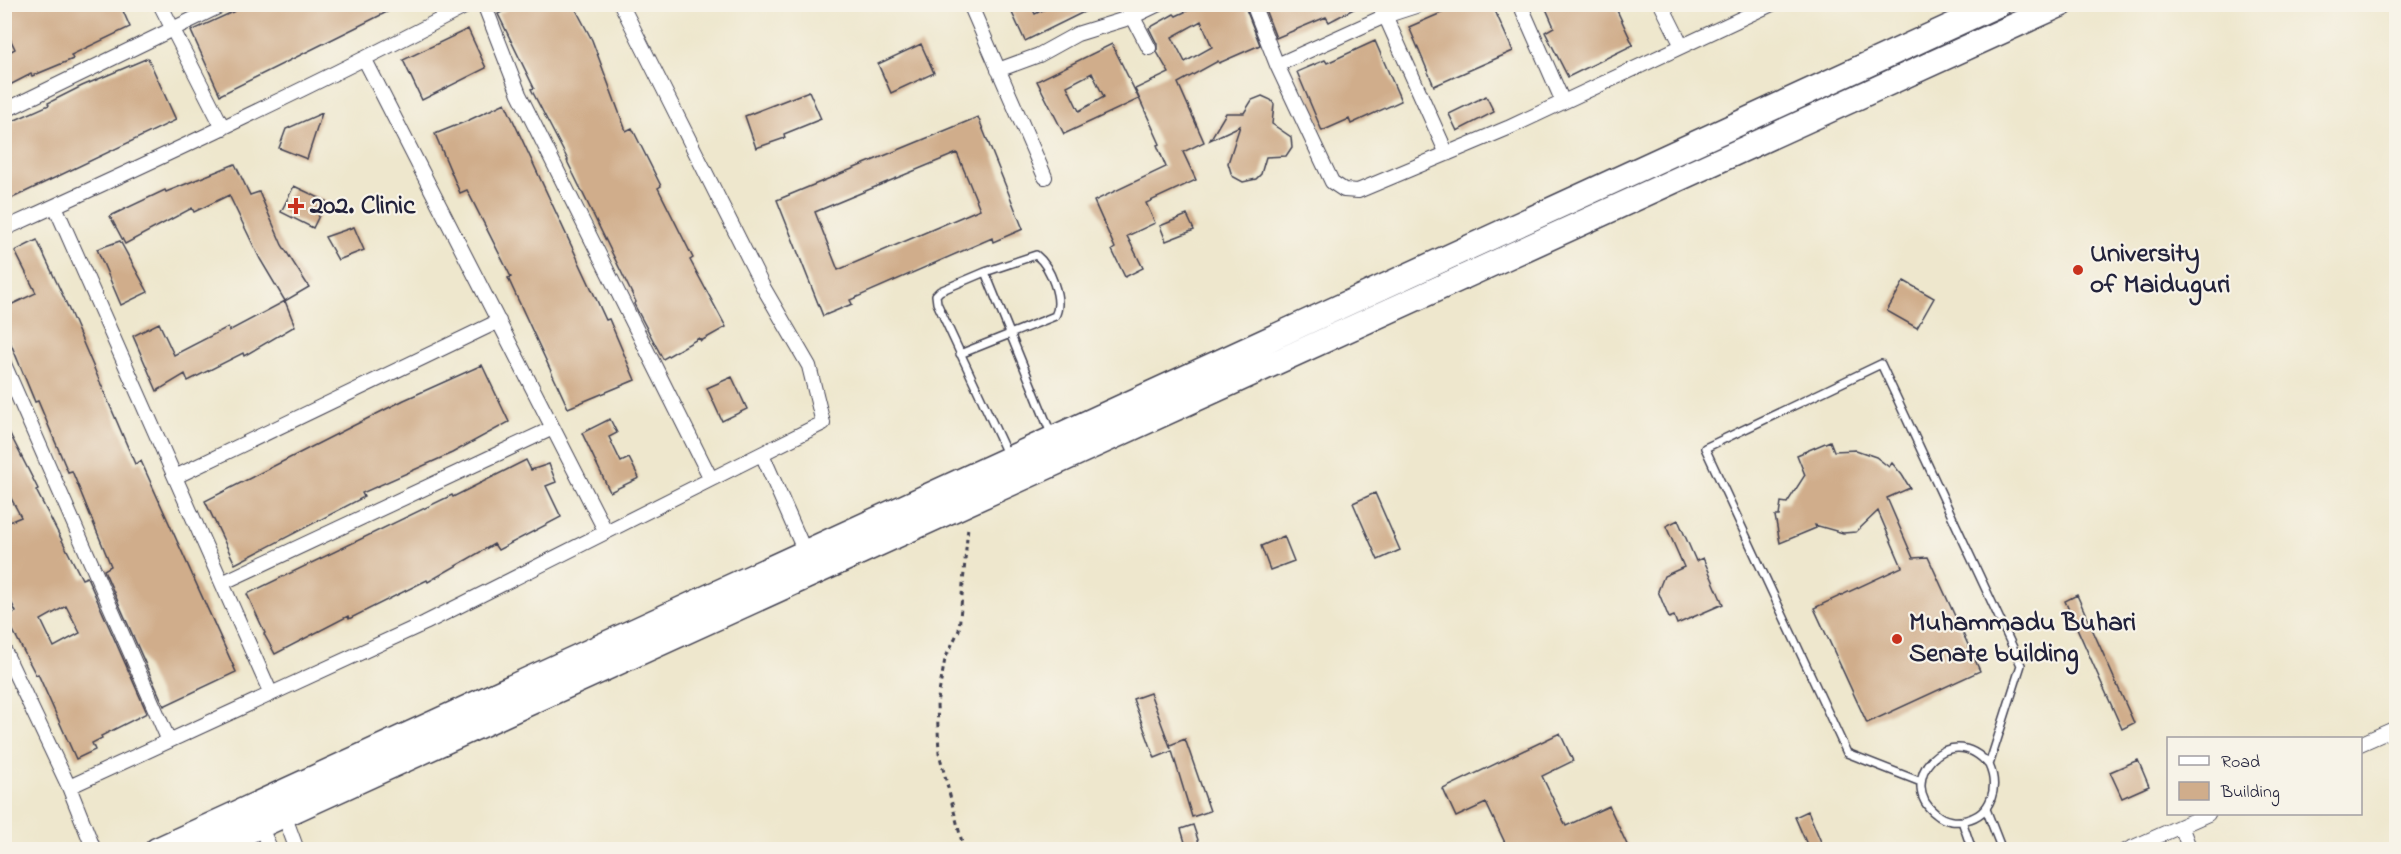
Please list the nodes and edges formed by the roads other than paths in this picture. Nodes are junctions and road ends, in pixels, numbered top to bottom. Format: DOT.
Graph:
graph roads {
  1 [pos="160,4"];
  2 [pos="224,4"];
  3 [pos="470,4"];
  4 [pos="484,4"];
  5 [pos="621,4"];
  6 [pos="970,4"];
  7 [pos="1159,4"];
  8 [pos="1253,4"];
  9 [pos="1422,4"];
  10 [pos="1520,4"];
  11 [pos="1660,4"];
  12 [pos="1772,4"];
  13 [pos="1999,4"];
  14 [pos="2062,4"];
  15 [pos="1383,10"];
  16 [pos="1129,11"];
  17 [pos="173,30"];
  18 [pos="1682,46"];
  19 [pos="1149,48"];
  20 [pos="365,60"];
  21 [pos="1277,65"];
  22 [pos="998,70"];
  23 [pos="1563,102"];
  24 [pos="4,111"];
  25 [pos="223,128"];
  26 [pos="1448,154"];
  27 [pos="1045,177"];
  28 [pos="55,206"];
  29 [pos="4,229"];
  30 [pos="985,272"];
  31 [pos="499,321"];
  32 [pos="1011,335"];
  33 [pos="960,354"];
  34 [pos="4,363"];
  35 [pos="554,428"];
  36 [pos="1053,438"];
  37 [pos="762,454"];
  38 [pos="1010,459"];
  39 [pos="175,477"];
  40 [pos="711,479"];
  41 [pos="606,532"];
  42 [pos="805,552"];
  43 [pos="222,583"];
  44 [pos="4,650"];
  45 [pos="271,694"];
  46 [pos="2397,728"];
  47 [pos="169,741"];
  48 [pos="2362,744"];
  49 [pos="1989,765"];
  50 [pos="1921,782"];
  51 [pos="69,788"];
  52 [pos="280,804"];
  53 [pos="1986,809"];
  54 [pos="2204,815"];
  55 [pos="255,816"];
  56 [pos="1962,821"];
  57 [pos="2181,826"];
  58 [pos="94,849"];
  59 [pos="157,849"];
  60 [pos="207,849"];
  61 [pos="271,849"];
  62 [pos="297,849"];
  63 [pos="1972,849"];
  64 [pos="2002,849"];
  65 [pos="2127,849"];
  66 [pos="2190,849"];
  1 -- 17 [label="street"];
  2 -- 17 [label="street"];
  3 -- 20 [label="street"];
  4 -- 40 [label="street"];
  5 -- 37 [label="street"];
  6 -- 22 [label="street"];
  7 -- 16 [label="street"];
  8 -- 21 [label="street"];
  9 -- 15 [label="street"];
  10 -- 23 [label="street"];
  11 -- 18 [label="street"];
  12 -- 18 [label="street"];
  13 -- 36 [label="highway"];
  14 -- 52 [label="highway"];
  15 -- 21 [label="street"];
  15 -- 26 [label="street"];
  16 -- 19 [label="street"];
  16 -- 22 [label="street"];
  17 -- 24 [label="street"];
  17 -- 25 [label="street"];
  18 -- 23 [label="street"];
  20 -- 25 [label="street"];
  20 -- 31 [label="street"];
  21 -- 26 [label="street"];
  22 -- 27 [label="street"];
  23 -- 26 [label="street"];
  25 -- 28 [label="street"];
  28 -- 29 [label="street"];
  28 -- 39 [label="street"];
  30 -- 32 [label="lane"];
  30 -- 32 [label="lane"];
  30 -- 33 [label="lane"];
  31 -- 35 [label="street"];
  31 -- 39 [label="street"];
  32 -- 33 [label="lane"];
  32 -- 36 [label="lane"];
  33 -- 38 [label="lane"];
  34 -- 47 [label="street"];
  35 -- 41 [label="street"];
  35 -- 43 [label="street"];
  36 -- 38 [label="highway"];
  37 -- 40 [label="street"];
  37 -- 42 [label="street"];
  38 -- 42 [label="highway"];
  39 -- 43 [label="street"];
  40 -- 41 [label="street"];
  41 -- 45 [label="street"];
  42 -- 52 [label="highway"];
  43 -- 45 [label="street"];
  44 -- 51 [label="street"];
  45 -- 47 [label="street"];
  46 -- 48 [label="street"];
  47 -- 51 [label="street"];
  49 -- 50 [label="lane"];
  49 -- 50 [label="lane"];
  49 -- 53 [label="lane"];
  50 -- 56 [label="lane"];
  51 -- 58 [label="street"];
  52 -- 55 [label="highway"];
  52 -- 62 [label="street"];
  53 -- 56 [label="lane"];
  53 -- 64 [label="lane"];
  54 -- 57 [label="street"];
  55 -- 59 [label="highway"];
  55 -- 60 [label="highway"];
  55 -- 61 [label="street"];
  56 -- 63 [label="lane"];
  57 -- 65 [label="street"];
  57 -- 66 [label="street"];
}
